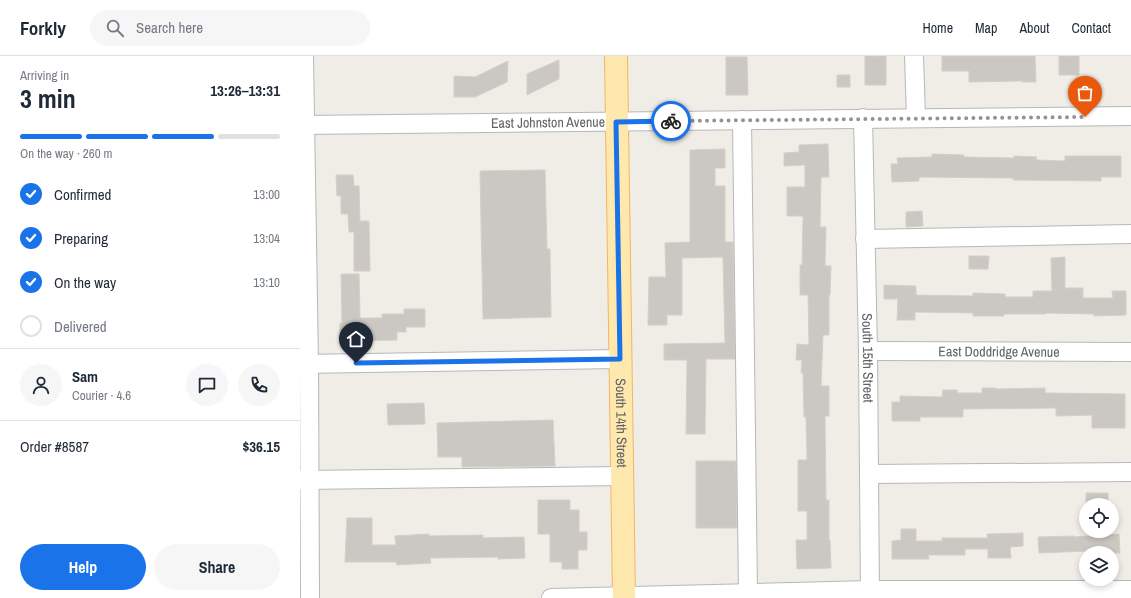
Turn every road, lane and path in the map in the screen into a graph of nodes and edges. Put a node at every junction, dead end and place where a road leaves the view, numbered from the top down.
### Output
1 (304, 56) edge
2 (616, 56) edge
3 (914, 56) edge
4 (1131, 116) edge
5 (863, 118) junction
6 (916, 118) junction
7 (742, 120) junction
8 (616, 122) junction
9 (302, 125) edge
10 (1131, 234) edge
11 (865, 239) junction
12 (868, 351) junction
13 (1131, 352) edge
14 (620, 359) junction
15 (304, 364) edge
16 (1131, 472) edge
17 (869, 474) junction
18 (622, 476) junction
19 (305, 480) edge
20 (1131, 590) edge
21 (748, 593) junction
22 (870, 594) edge
23 (624, 597) edge
24 (310, 598) edge
25 (551, 598) edge

1 - 9 street
2 - 8 main road, South 14th Street
3 - 6 street
4 - 6 street, East Johnston Avenue
5 - 6 street, East Johnston Avenue
5 - 7 street, East Johnston Avenue
5 - 11 street, South 15th Street
7 - 8 street, East Johnston Avenue
7 - 21 street
8 - 9 street, East Johnston Avenue
8 - 14 main road, South 14th Street
9 - 15 street
10 - 11 street
11 - 12 street, South 15th Street
12 - 13 street, East Doddridge Avenue
12 - 17 street, South 15th Street
14 - 15 street
14 - 18 main road, South 14th Street
15 - 19 street
16 - 17 street
17 - 22 street, South 15th Street
18 - 19 street
18 - 23 main road, South 14th Street
19 - 24 street
20 - 22 street
21 - 22 street
21 - 23 street
23 - 25 street

